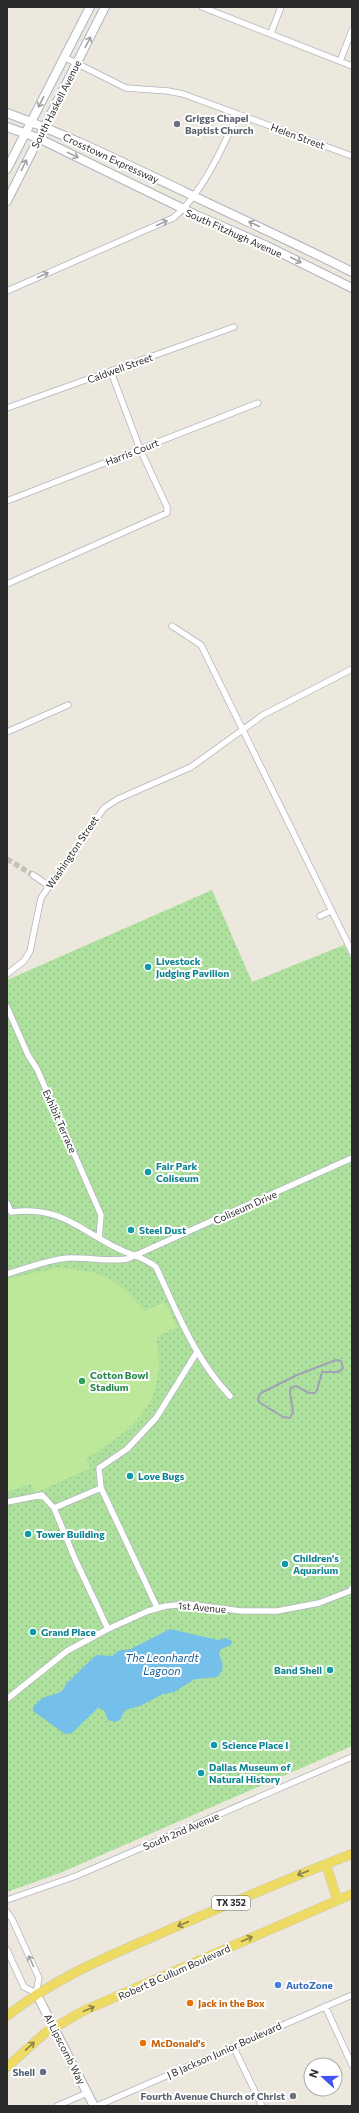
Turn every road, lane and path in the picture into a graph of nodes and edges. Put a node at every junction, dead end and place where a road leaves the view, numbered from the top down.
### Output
1 (90, 7) edge
2 (106, 7) edge
3 (202, 7) edge
4 (281, 7) edge
5 (352, 30) edge
6 (270, 33) junction
7 (64, 57) junction
8 (340, 61) junction
9 (77, 63) junction
10 (352, 66) edge
11 (7, 113) edge
12 (238, 114) junction
13 (31, 122) junction
14 (7, 127) edge
15 (44, 127) junction
16 (25, 133) junction
17 (38, 138) junction
18 (352, 156) edge
19 (7, 169) edge
20 (192, 196) junction
21 (7, 201) edge
22 (184, 209) junction
23 (352, 272) edge
24 (351, 288) edge
25 (7, 290) edge
26 (234, 327) dead end
27 (111, 372) junction
28 (258, 403) dead end
29 (7, 408) edge
30 (140, 449) junction
31 (7, 502) edge
32 (7, 584) edge
33 (172, 626) dead end
34 (352, 669) edge
35 (68, 705) dead end
36 (243, 730) junction
37 (7, 732) edge
38 (33, 875) tunnel mouth
39 (49, 886) junction
40 (331, 911) junction
41 (320, 916) dead end
42 (352, 952) edge
43 (7, 974) edge
44 (7, 1007) edge
45 (352, 1158) edge
46 (7, 1203) edge
47 (9, 1213) edge
48 (99, 1238) junction
49 (137, 1256) junction
50 (7, 1274) edge
51 (197, 1352) junction
52 (230, 1396) dead end
53 (101, 1488) junction
54 (7, 1502) edge
55 (54, 1508) junction
56 (351, 1590) edge
57 (156, 1605) dead end
58 (108, 1629) junction
59 (7, 1699) edge
60 (352, 1757) edge
61 (352, 1854) edge
62 (326, 1864) junction
63 (352, 1894) edge
64 (337, 1899) junction
65 (7, 1900) edge
66 (7, 1912) edge
67 (7, 1950) edge
68 (36, 1993) junction
69 (352, 1995) edge
70 (325, 2006) junction
71 (7, 2016) edge
72 (54, 2026) junction
73 (234, 2046) junction
74 (352, 2066) edge
75 (7, 2067) edge
76 (87, 2093) junction
77 (57, 2106) edge
78 (94, 2106) edge
79 (97, 2106) edge
80 (262, 2106) edge

1 - 7 main road, South Haskell Avenue
9 -> 2 main road, South Haskell Avenue
3 - 6 street
4 - 6 street
5 - 8 street
6 - 8 street
7 - 9 street, Helen Street
7 -> 13 main road, South Haskell Avenue
8 - 10 street
9 - 12 street, Helen Street
9 - 15 main road, South Haskell Avenue
11 - 13 main road, Crosstown Expressway
12 - 18 street, Helen Street
12 - 20 street
13 - 15 main road, Crosstown Expressway
13 - 16 main road, South Haskell Avenue
14 - 16 main road, Crosstown Expressway
15 - 17 main road, South Haskell Avenue
15 - 20 main road, Crosstown Expressway
16 - 17 main road, Crosstown Expressway
16 - 19 main road, South Haskell Avenue
21 -> 17 main road, South Haskell Avenue
17 -> 22 main road, Crosstown Expressway
20 - 22 street
23 -> 20 main road, South Fitzhugh Avenue
22 -> 24 main road, South Fitzhugh Avenue
25 -> 22 street, South Fitzhugh Avenue
26 - 27 street, Caldwell Street
27 - 29 street, Caldwell Street
27 - 30 street
28 - 30 street, Harris Court
30 - 31 street, Harris Court
30 - 32 street
33 - 36 street
34 - 36 street, Washington Street
35 - 37 street
36 - 39 street, Washington Street
36 - 40 street
38 - 39 street
39 - 43 street, Washington Street
40 - 41 street
40 - 42 street
44 - 48 street, Exhibit Terrace
45 - 49 street, Coliseum Drive
46 - 47 street
47 - 48 street
48 - 49 street
49 - 50 street, Coliseum Drive
49 - 51 street
51 - 52 street
51 - 53 street
53 - 55 street
53 - 57 street
54 - 55 street
55 - 58 street
56 - 58 street, 1st Avenue
58 - 59 street, 1st Avenue
60 - 65 street, South 2nd Avenue
61 - 62 main road, TX 352
62 - 64 main road
62 -> 68 main road, TX 352
63 - 64 main road, Robert B Cullum Boulevard
72 -> 64 main road, Robert B Cullum Boulevard
68 -> 66 street
67 - 68 street
68 - 71 main road, TX 352
68 - 72 main road, Al Lipscomb Way
69 - 70 street, J B Jackson Junior Boulevard
70 - 73 street, J B Jackson Junior Boulevard
70 - 74 street
75 -> 72 main road, Robert B Cullum Boulevard
72 - 76 main road, Al Lipscomb Way
73 - 79 street, J B Jackson Junior Boulevard
73 - 80 street
76 - 77 street
76 - 78 main road, Al Lipscomb Way

